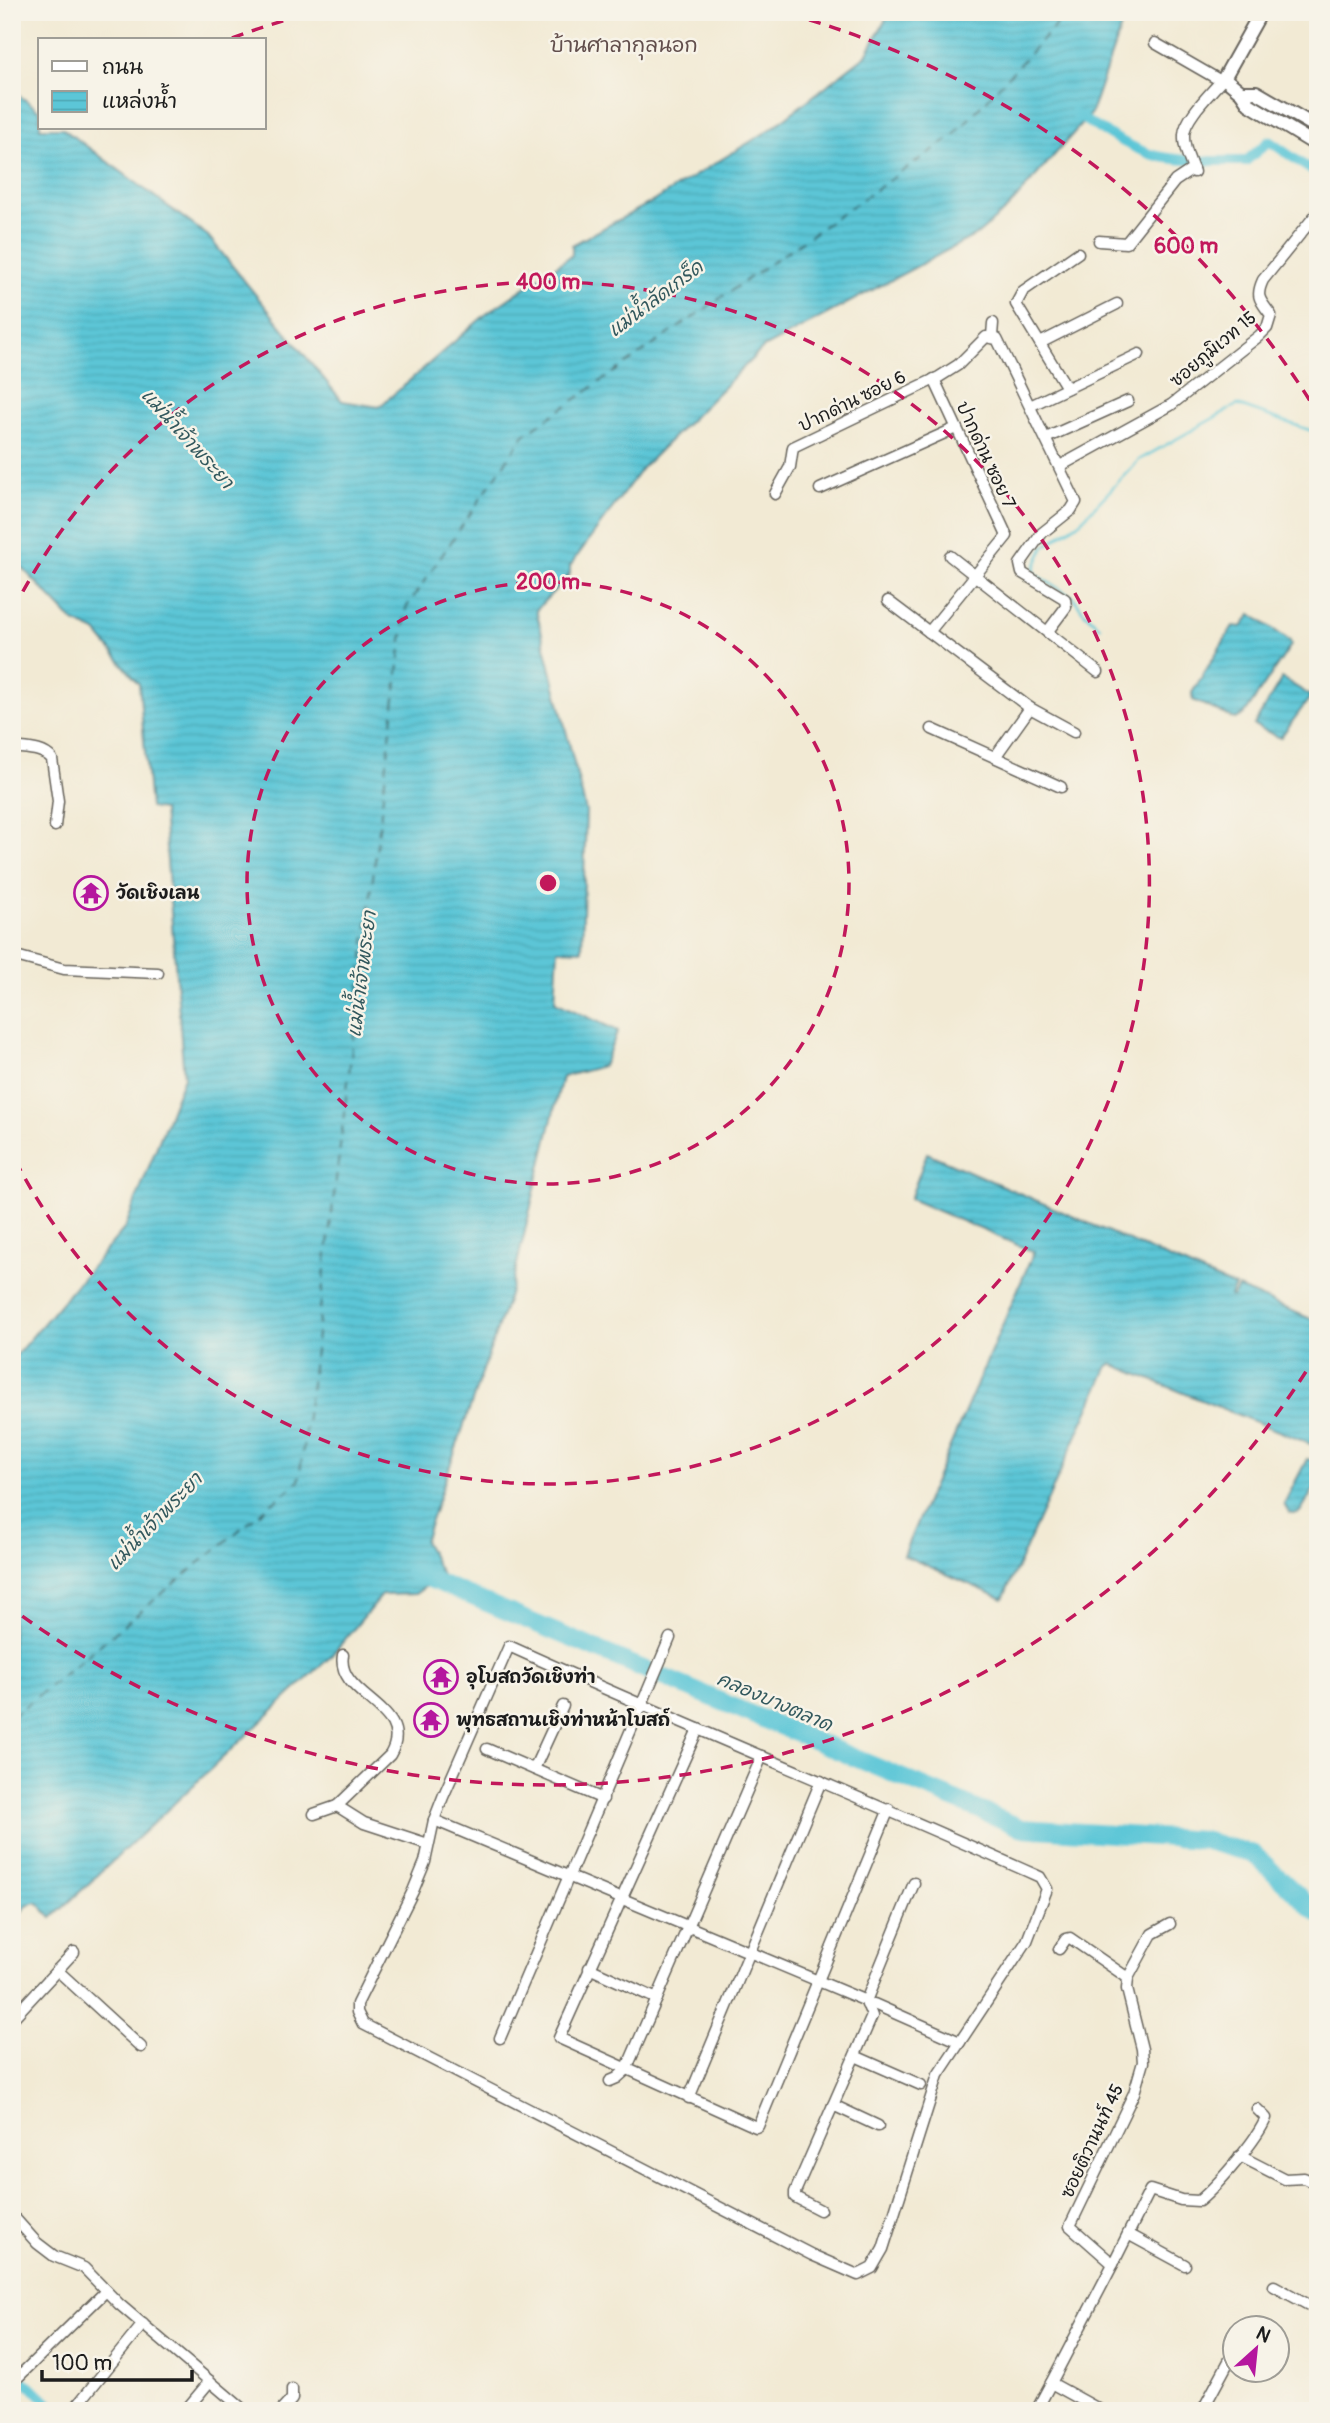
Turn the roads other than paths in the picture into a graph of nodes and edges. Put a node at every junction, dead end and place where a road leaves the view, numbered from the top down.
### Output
1 (1261, 12) edge
2 (1155, 43) dead end
3 (1222, 80) junction
4 (1241, 92) junction
5 (1318, 128) edge
6 (1318, 146) edge
7 (1318, 212) edge
8 (1100, 241) dead end
9 (1078, 253) dead end
10 (1117, 304) dead end
11 (993, 324) dead end
12 (992, 336) junction
13 (1040, 343) junction
14 (1139, 354) dead end
15 (934, 379) junction
16 (1067, 388) junction
17 (1128, 401) dead end
18 (1030, 406) junction
19 (956, 428) junction
20 (1046, 438) junction
21 (1059, 466) junction
22 (820, 489) dead end
23 (775, 494) dead end
24 (950, 556) dead end
25 (974, 575) junction
26 (888, 601) dead end
27 (1048, 631) junction
28 (929, 632) junction
29 (1098, 672) dead end
30 (1030, 708) junction
31 (932, 729) dead end
32 (1074, 733) dead end
33 (12, 747) edge
34 (995, 757) junction
35 (1062, 787) dead end
36 (55, 826) dead end
37 (12, 955) edge
38 (158, 973) dead end
39 (670, 1638) dead end
40 (343, 1655) dead end
41 (563, 1706) dead end
42 (641, 1706) junction
43 (698, 1729) junction
44 (487, 1749) dead end
45 (761, 1756) junction
46 (534, 1769) junction
47 (821, 1781) junction
48 (603, 1798) junction
49 (337, 1806) junction
50 (889, 1809) junction
51 (314, 1814) dead end
52 (434, 1820) junction
53 (428, 1844) junction
54 (569, 1876) junction
55 (914, 1883) dead end
56 (621, 1898) junction
57 (1170, 1924) dead end
58 (688, 1926) junction
59 (1059, 1949) dead end
60 (74, 1952) dead end
61 (751, 1953) junction
62 (589, 1968) junction
63 (57, 1970) junction
64 (1128, 1978) junction
65 (818, 1982) junction
66 (657, 1999) junction
67 (866, 2003) junction
68 (12, 2019) edge
69 (500, 2038) dead end
70 (960, 2042) junction
71 (141, 2047) dead end
72 (855, 2056) junction
73 (626, 2070) junction
74 (610, 2081) dead end
75 (922, 2085) dead end
76 (689, 2098) junction
77 (833, 2105) junction
78 (1257, 2109) dead end
79 (878, 2126) dead end
80 (1240, 2156) junction
81 (1318, 2185) edge
82 (820, 2210) dead end
83 (12, 2215) edge
84 (1128, 2234) junction
85 (1113, 2264) junction
86 (1185, 2265) dead end
87 (1274, 2286) dead end
88 (106, 2291) junction
89 (1318, 2310) edge
90 (143, 2324) junction
91 (1222, 2374) edge
92 (15, 2380) edge
93 (210, 2381) junction
94 (1051, 2383) junction
95 (292, 2389) dead end
96 (75, 2407) dead end
97 (185, 2411) edge
98 (245, 2411) edge
99 (281, 2411) edge
100 (1036, 2411) edge
101 (1102, 2411) edge
102 (1202, 2411) edge

1 - 3 street
2 - 3 street
3 - 4 street
3 - 8 street
4 - 5 street
4 - 6 street
7 - 21 street, ซอยภูมิเวท 15
9 - 13 street
10 - 13 street
11 - 12 street
12 - 15 street, ปากด่าน ซอย 6
12 - 18 street
13 - 16 street
14 - 16 street
15 - 19 street, ปากด่าน ซอย 7
15 - 23 street, ปากด่าน ซอย 6
16 - 18 street
17 - 20 street
18 - 20 street
19 - 22 street
19 - 25 street, ปากด่าน ซอย 7
20 - 21 street
21 - 27 street
24 - 25 street
25 - 27 street
25 - 28 street
26 - 28 street
27 - 29 street
28 - 30 street
30 - 32 street
30 - 34 street
31 - 34 street
33 - 36 street
34 - 35 street
37 - 38 street
39 - 42 street
40 - 49 street
41 - 46 street
42 - 43 street
42 - 48 street
42 - 52 street
43 - 45 street
43 - 56 street
44 - 46 street
45 - 47 street
45 - 58 street
46 - 48 street
47 - 50 street
47 - 61 street
48 - 54 street
49 - 51 street
49 - 53 street
50 - 65 street
50 - 70 street
52 - 53 street
52 - 54 street
53 - 70 street
54 - 56 street
54 - 69 street
55 - 67 street
56 - 58 street
56 - 62 street
57 - 64 street
58 - 61 street
58 - 66 street
59 - 64 street
60 - 63 street
61 - 65 street
61 - 76 street
62 - 66 street
62 - 73 street
63 - 68 street
63 - 71 street
64 - 85 street, ซอยติวานนท์ 45
65 - 67 street
65 - 76 street
66 - 73 street
67 - 70 street
67 - 72 street
72 - 75 street
72 - 77 street
73 - 74 street
73 - 76 street
77 - 79 street
77 - 82 street
78 - 80 street
80 - 81 street
80 - 84 street
83 - 88 street
84 - 85 street
84 - 86 street
85 - 94 street
87 - 89 street
88 - 90 street
88 - 92 street
90 - 93 street
90 - 96 street
91 - 102 street
93 - 97 street
93 - 98 street
94 - 100 street
94 - 101 street
95 - 99 street

